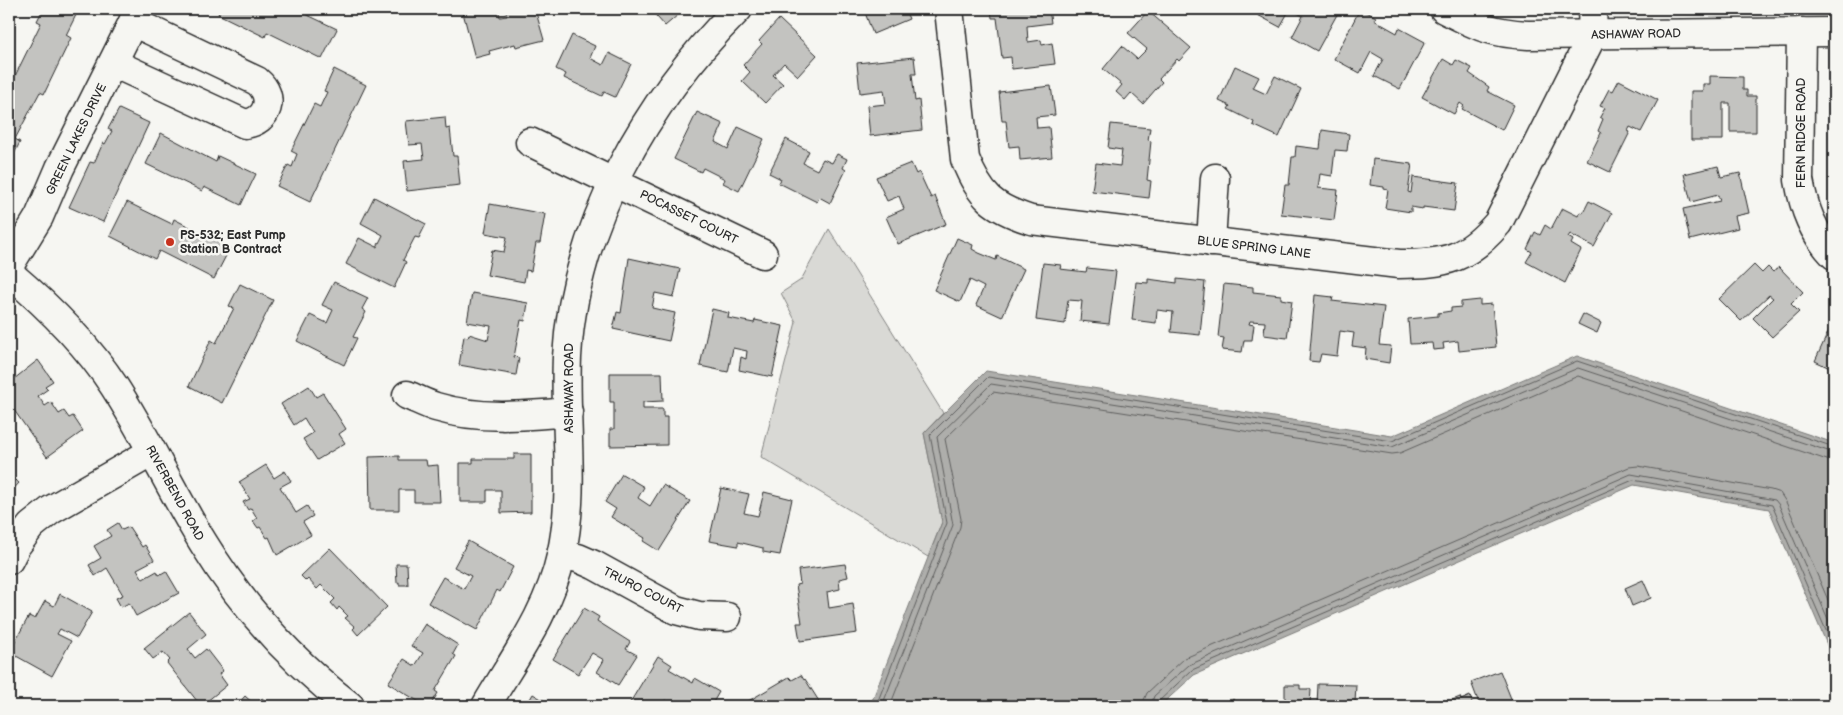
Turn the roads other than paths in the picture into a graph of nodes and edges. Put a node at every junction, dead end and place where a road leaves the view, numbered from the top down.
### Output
1 (738, 9) edge
2 (949, 9) edge
3 (1444, 9) edge
4 (135, 15) edge
5 (1592, 21) edge
6 (1801, 32) junction
7 (1834, 32) edge
8 (113, 62) junction
9 (530, 142) dead end
10 (1215, 178) dead end
11 (614, 181) junction
12 (1211, 242) junction
13 (763, 254) dead end
14 (1834, 255) edge
15 (9, 266) edge
16 (9, 273) edge
17 (407, 395) dead end
18 (568, 412) junction
19 (152, 452) junction
20 (561, 556) junction
21 (9, 560) edge
22 (727, 616) dead end
23 (350, 706) edge
24 (486, 706) edge

1 - 11 street, ASHAWAY ROAD
2 - 12 street, BLUE SPRING LANE
3 - 5 street, ASHAWAY ROAD
4 - 8 street, GREEN LAKES DRIVE
4 - 8 street
5 - 6 street, ASHAWAY ROAD
5 - 12 street, BLUE SPRING LANE
6 - 7 street, ASHAWAY ROAD
6 - 14 street, FERN RIDGE ROAD
8 - 15 street, GREEN LAKES DRIVE
9 - 11 street, POCASSET COURT
10 - 12 street
11 - 13 street, POCASSET COURT
11 - 18 street, ASHAWAY ROAD
16 - 19 street, RIVERBEND ROAD
17 - 18 street
18 - 20 street, ASHAWAY ROAD
19 - 21 street
19 - 23 street, RIVERBEND ROAD
20 - 22 street, TRURO COURT
20 - 24 street, ASHAWAY ROAD

